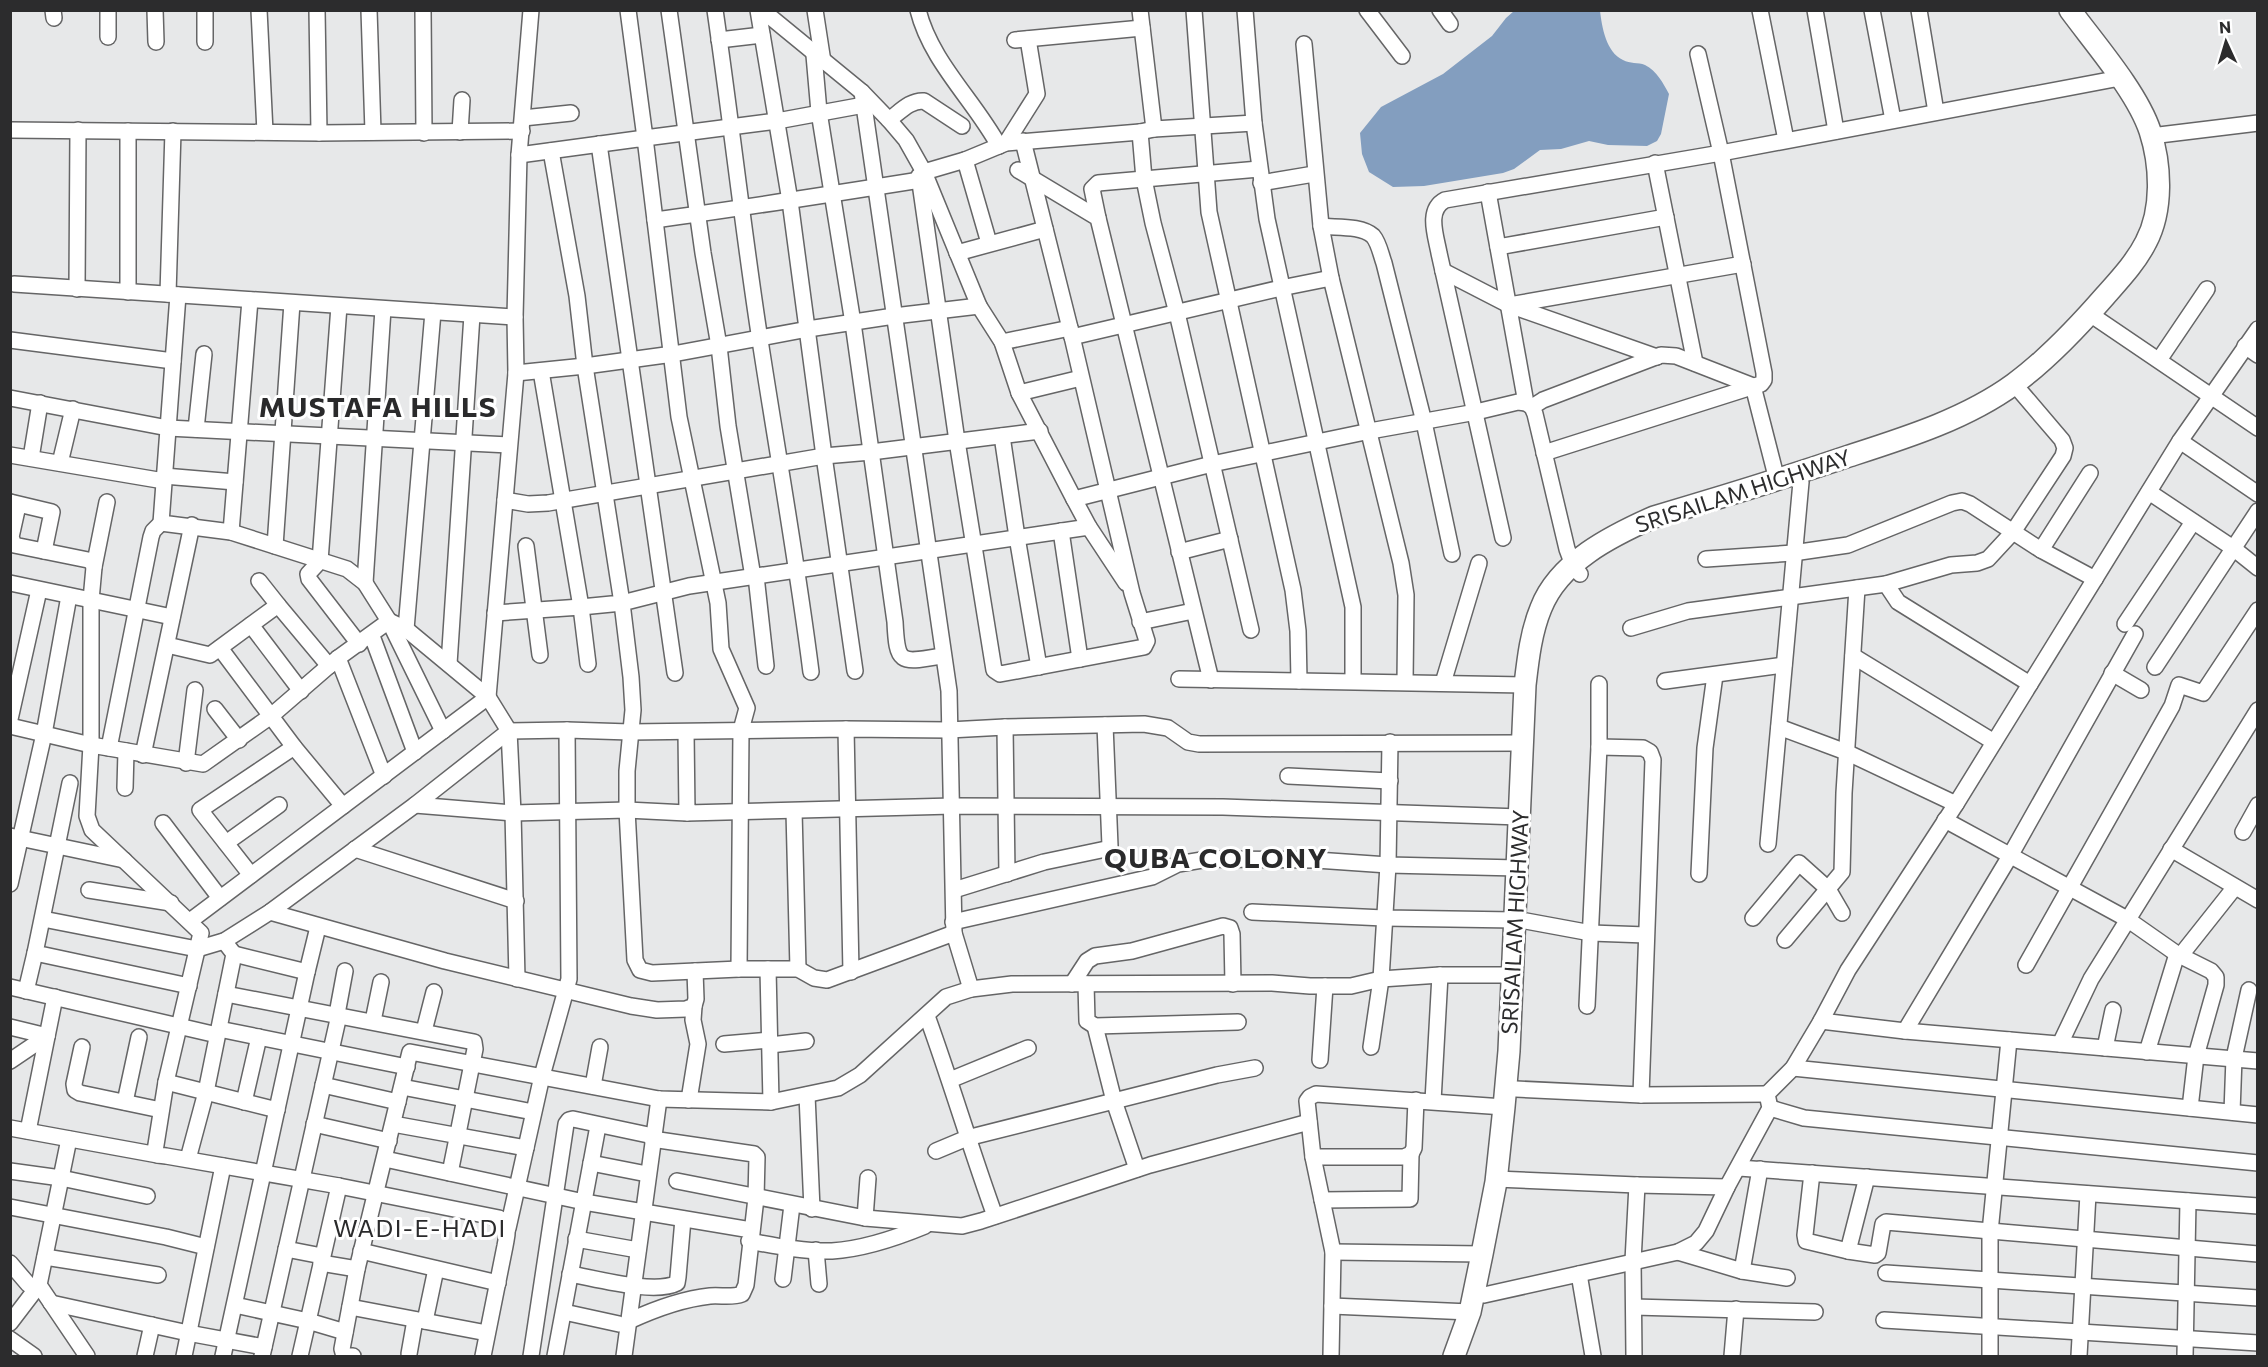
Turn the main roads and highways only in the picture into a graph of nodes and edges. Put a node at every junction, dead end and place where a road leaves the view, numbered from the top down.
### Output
1 (2080, 12) edge
2 (2156, 135) junction
3 (2095, 316) junction
4 (1577, 569) junction
5 (1521, 920) junction
6 (1502, 1179) junction
7 (1454, 1356) edge
8 (1467, 1356) edge

1 - 2 highway, SRISAILAM HIGHWAY
1 - 2 highway, SRISAILAM HIGHWAY
2 - 3 highway, SRISAILAM HIGHWAY
3 - 4 highway, SRISAILAM HIGHWAY
3 - 4 highway, SRISAILAM HIGHWAY
4 - 5 highway, SRISAILAM HIGHWAY
4 - 5 highway, SRISAILAM HIGHWAY
5 - 6 highway, SRISAILAM HIGHWAY
5 - 6 highway, SRISAILAM HIGHWAY
6 - 7 highway, SRISAILAM HIGHWAY
6 - 8 highway, SRISAILAM HIGHWAY

